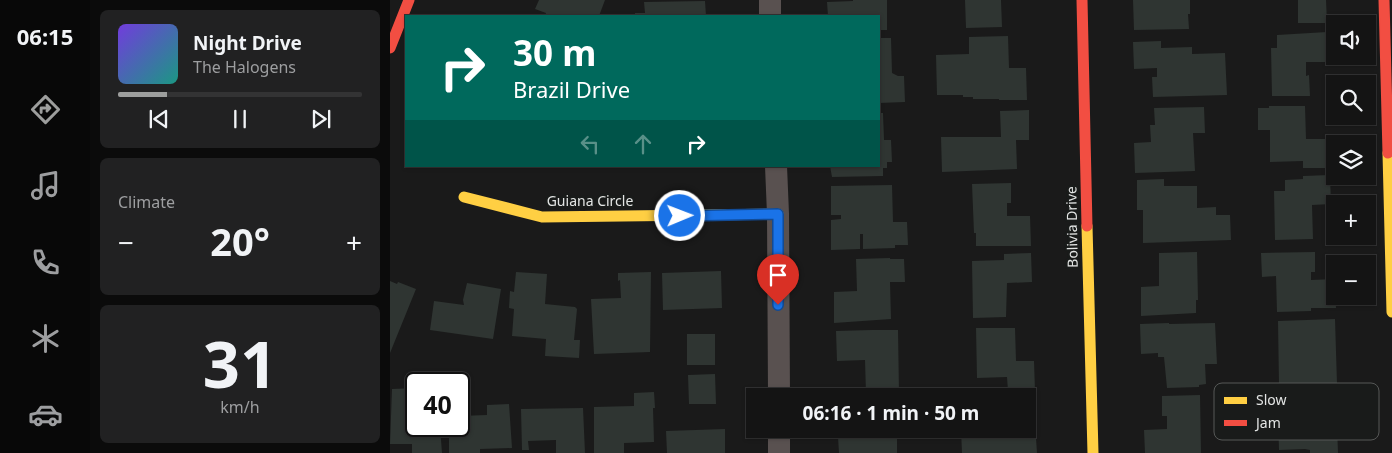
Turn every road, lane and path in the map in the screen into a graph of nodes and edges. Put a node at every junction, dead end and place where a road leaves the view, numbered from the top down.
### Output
1 (409, 0) edge
2 (770, 0) edge
3 (1082, 0) edge
4 (1384, 0) edge
5 (770, 15) edge
6 (390, 48) edge
7 (776, 167) edge
8 (464, 197) dead end
9 (778, 214) junction
10 (1392, 312) edge
11 (779, 388) edge
12 (779, 438) edge
13 (779, 453) edge
14 (1093, 453) edge

1 - 6 main road
2 - 5 street
3 - 14 main road, Bolivia Drive
4 - 10 main road
7 - 9 street
8 - 9 main road, Guiana Circle
9 - 11 street
12 - 13 street

